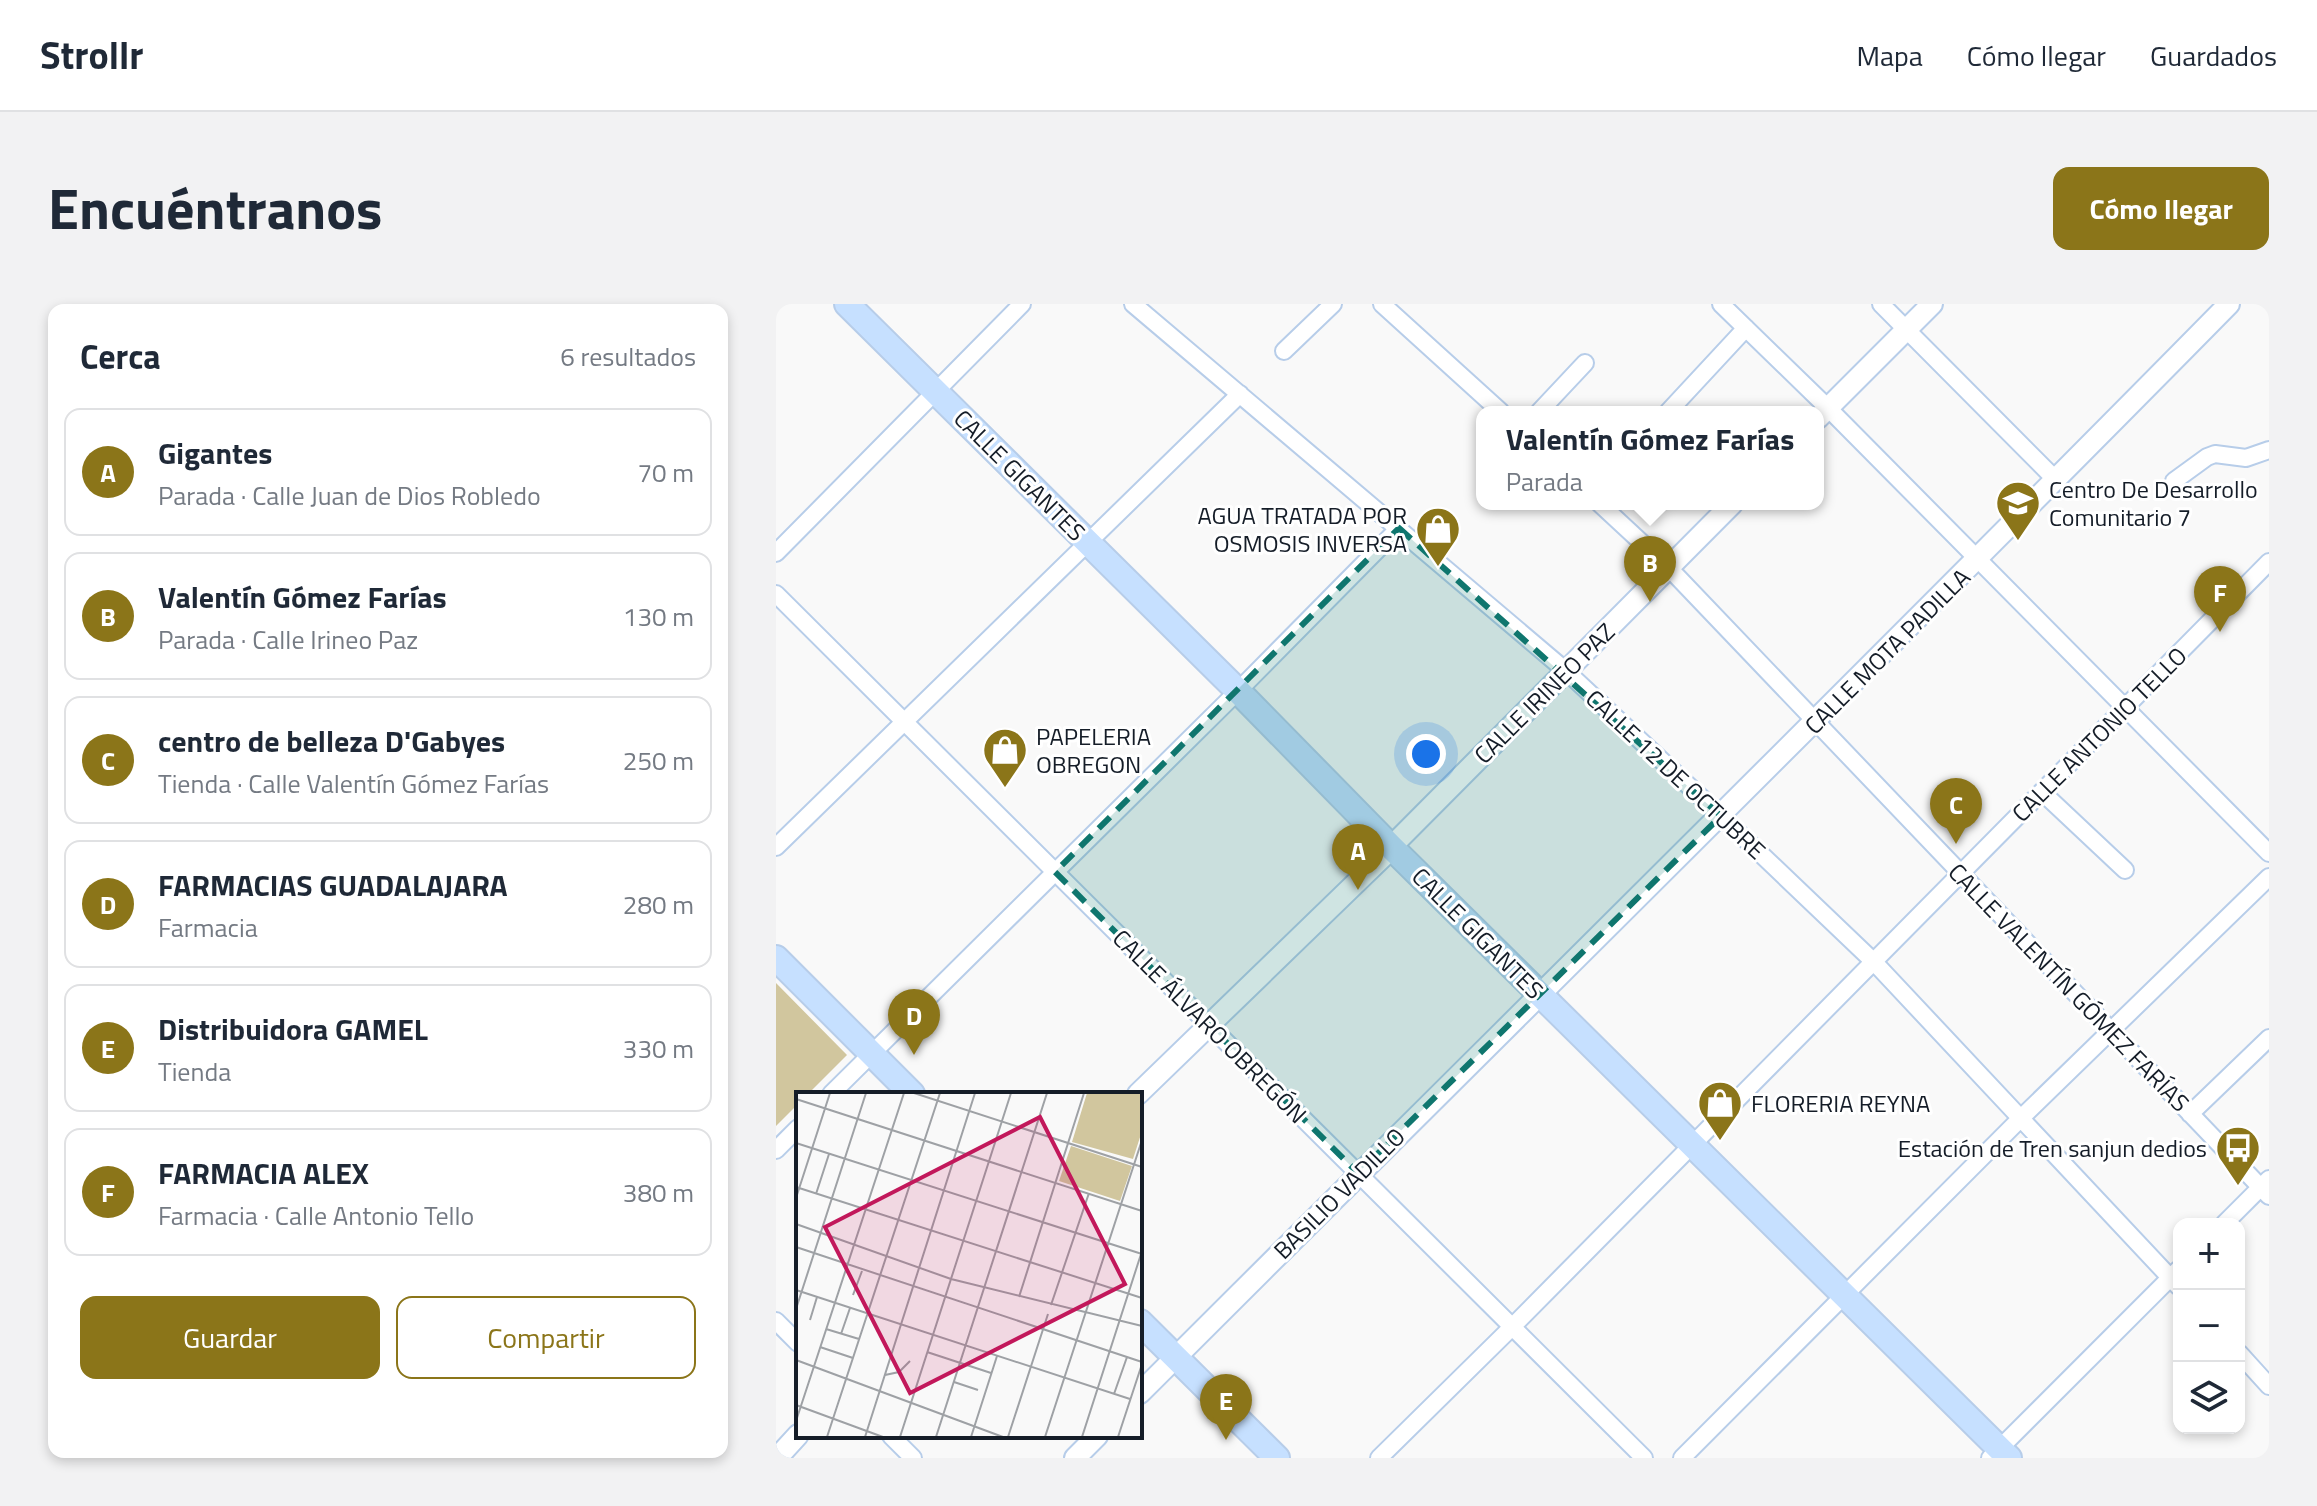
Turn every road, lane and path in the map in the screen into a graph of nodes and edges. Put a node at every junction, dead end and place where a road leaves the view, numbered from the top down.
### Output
1 (847, 304) edge
2 (1022, 304) edge
3 (1133, 304) edge
4 (1333, 304) edge
5 (1382, 304) edge
6 (1721, 304) edge
7 (1881, 304) edge
8 (1932, 304) edge
9 (2229, 304) edge
10 (1746, 328) junction
11 (1906, 330) junction
12 (1284, 351) dead end
13 (1585, 363) dead end
14 (935, 391) junction
15 (1240, 394) junction
16 (1494, 406) edge
17 (1545, 406) edge
18 (1674, 406) edge
19 (1817, 406) edge
20 (1824, 412) edge
21 (1824, 414) edge
22 (2269, 450) edge
23 (2056, 480) junction
24 (2174, 481) dead end
25 (1606, 510) edge
26 (1724, 510) edge
27 (1399, 528) junction
28 (1089, 543) junction
29 (776, 553) edge
30 (1977, 561) junction
31 (2269, 562) edge
32 (1669, 568) junction
33 (776, 594) edge
34 (1566, 671) junction
35 (1238, 691) junction
36 (2125, 708) junction
37 (904, 721) junction
38 (1815, 722) junction
39 (2042, 792) junction
40 (1721, 816) junction
41 (776, 847) edge
42 (1392, 848) junction
43 (2269, 853) edge
44 (2125, 870) dead end
45 (1055, 872) junction
46 (1960, 875) junction
47 (2269, 877) edge
48 (776, 958) edge
49 (1874, 962) junction
50 (1541, 995) junction
51 (1209, 1025) junction
52 (2110, 1030) junction
53 (2269, 1038) edge
54 (871, 1053) junction
55 (833, 1092) edge
56 (910, 1092) edge
57 (1140, 1092) edge
58 (2190, 1114) junction
59 (2021, 1118) junction
60 (796, 1130) edge
61 (1693, 1145) junction
62 (776, 1150) edge
63 (1358, 1173) junction
64 (2266, 1187) edge
65 (2231, 1218) edge
66 (2173, 1275) edge
67 (2173, 1281) edge
68 (1844, 1295) junction
69 (776, 1321) edge
70 (1142, 1324) edge
71 (1512, 1327) junction
72 (796, 1341) edge
73 (1175, 1357) junction
74 (2245, 1360) edge
75 (2269, 1386) edge
76 (1142, 1391) edge
77 (796, 1437) edge
78 (893, 1438) edge
79 (1095, 1438) edge
80 (2000, 1455) edge
81 (777, 1458) edge
82 (913, 1458) edge
83 (1075, 1458) edge
84 (1277, 1458) edge
85 (1379, 1458) edge
86 (1644, 1458) edge
87 (1682, 1458) edge

1 - 14 main road, CALLE GIGANTES
2 - 14 street
3 - 15 street, CALLE 12 DE OCTUBRE
4 - 12 street
5 - 16 street
6 - 10 street
7 - 11 street
8 - 11 street
9 - 23 street, CALLE MOTA PADILLA
10 - 18 street
10 - 19 street
11 - 20 street
11 - 23 street
13 - 17 street
14 - 28 main road, CALLE GIGANTES
14 - 29 street
15 - 27 street, CALLE 12 DE OCTUBRE
15 - 28 street
21 - 30 street
22 - 24 street
23 - 30 street, CALLE MOTA PADILLA
25 - 32 street, CALLE VALENTÍN GÓMEZ FARÍAS
26 - 32 street, CALLE IRINEO PAZ
27 - 34 street, CALLE 12 DE OCTUBRE
27 - 35 street
28 - 35 main road, CALLE GIGANTES
28 - 37 street
30 - 36 street
30 - 38 street, CALLE MOTA PADILLA
31 - 36 street, CALLE ANTONIO TELLO
32 - 34 street, CALLE IRINEO PAZ
32 - 38 street, CALLE VALENTÍN GÓMEZ FARÍAS
33 - 37 street, CALLE ÁLVARO OBREGÓN
34 - 40 street, CALLE 12 DE OCTUBRE
34 - 42 street, CALLE IRINEO PAZ
35 - 42 main road, CALLE GIGANTES
35 - 45 street
36 - 39 street, CALLE ANTONIO TELLO
36 - 43 street
37 - 41 street
37 - 45 street, CALLE ÁLVARO OBREGÓN
38 - 40 street, CALLE MOTA PADILLA
38 - 46 street, CALLE VALENTÍN GÓMEZ FARÍAS
39 - 44 street
39 - 46 street, CALLE ANTONIO TELLO
40 - 49 street, CALLE 12 DE OCTUBRE
40 - 50 street, CALLE MOTA PADILLA
42 - 50 main road, CALLE GIGANTES
42 - 51 street, CALLE IRINEO PAZ
45 - 51 street, CALLE ÁLVARO OBREGÓN
45 - 54 street
46 - 49 street, CALLE ANTONIO TELLO
46 - 52 street, CALLE VALENTÍN GÓMEZ FARÍAS
47 - 52 street
48 - 54 main road
49 - 59 street, CALLE 12 DE OCTUBRE
49 - 61 street, CALLE ANTONIO TELLO
50 - 61 main road, CALLE GIGANTES
50 - 63 street, BASILIO VADILLO
51 - 57 street, CALLE IRINEO PAZ
51 - 63 street, CALLE ÁLVARO OBREGÓN
52 - 58 street, CALLE VALENTÍN GÓMEZ FARÍAS
52 - 59 street
53 - 58 street
54 - 55 street
54 - 56 main road
58 - 64 street, CALLE VALENTÍN GÓMEZ FARÍAS
59 - 66 street, CALLE 12 DE OCTUBRE
59 - 68 street
60 - 62 street
61 - 68 main road, CALLE GIGANTES
61 - 71 street, CALLE ANTONIO TELLO
63 - 71 street, CALLE ÁLVARO OBREGÓN
63 - 73 street, BASILIO VADILLO
64 - 65 street
67 - 80 street
68 - 80 main road, CALLE GIGANTES
68 - 87 street
69 - 72 street
70 - 73 main road
71 - 85 street, CALLE ANTONIO TELLO
71 - 86 street, CALLE ÁLVARO OBREGÓN
73 - 76 street, BASILIO VADILLO
73 - 84 main road
74 - 75 street
77 - 81 street
78 - 82 street
79 - 83 street

